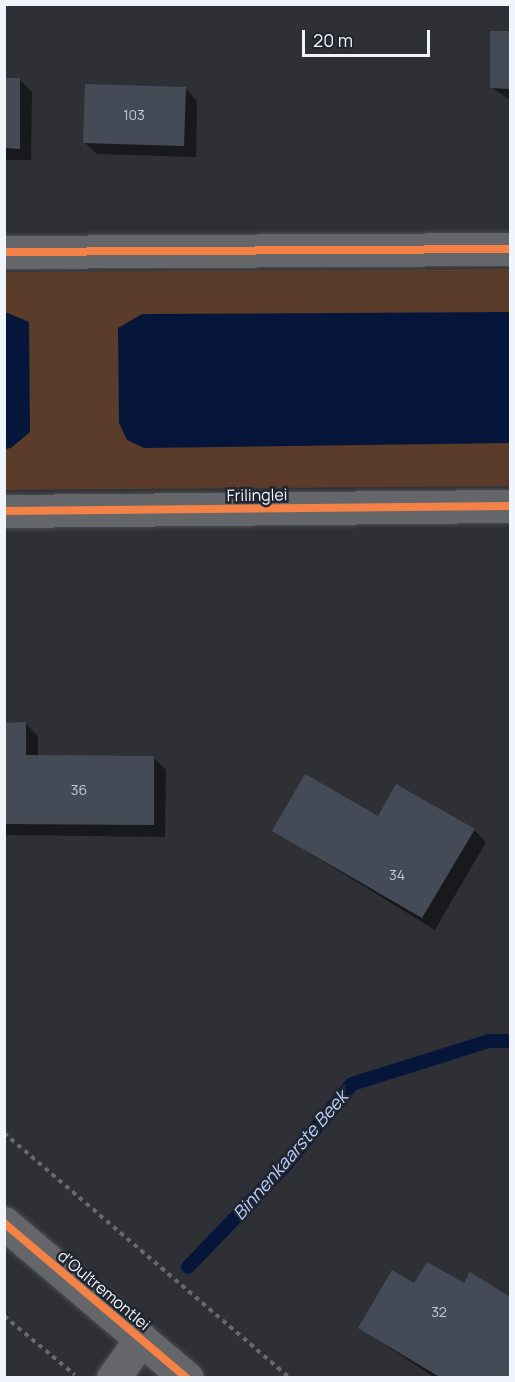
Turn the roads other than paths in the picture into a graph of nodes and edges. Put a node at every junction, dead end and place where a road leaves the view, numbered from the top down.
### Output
1 (510, 249) edge
2 (4, 252) edge
3 (510, 506) edge
4 (4, 511) edge
5 (4, 1223) edge
6 (141, 1339) junction
7 (113, 1377) edge
8 (188, 1377) edge

1 - 2 street
3 - 4 street, Frilinglei
5 - 6 street, d'Oultremontlei
6 - 7 street
6 - 8 street, d'Oultremontlei

